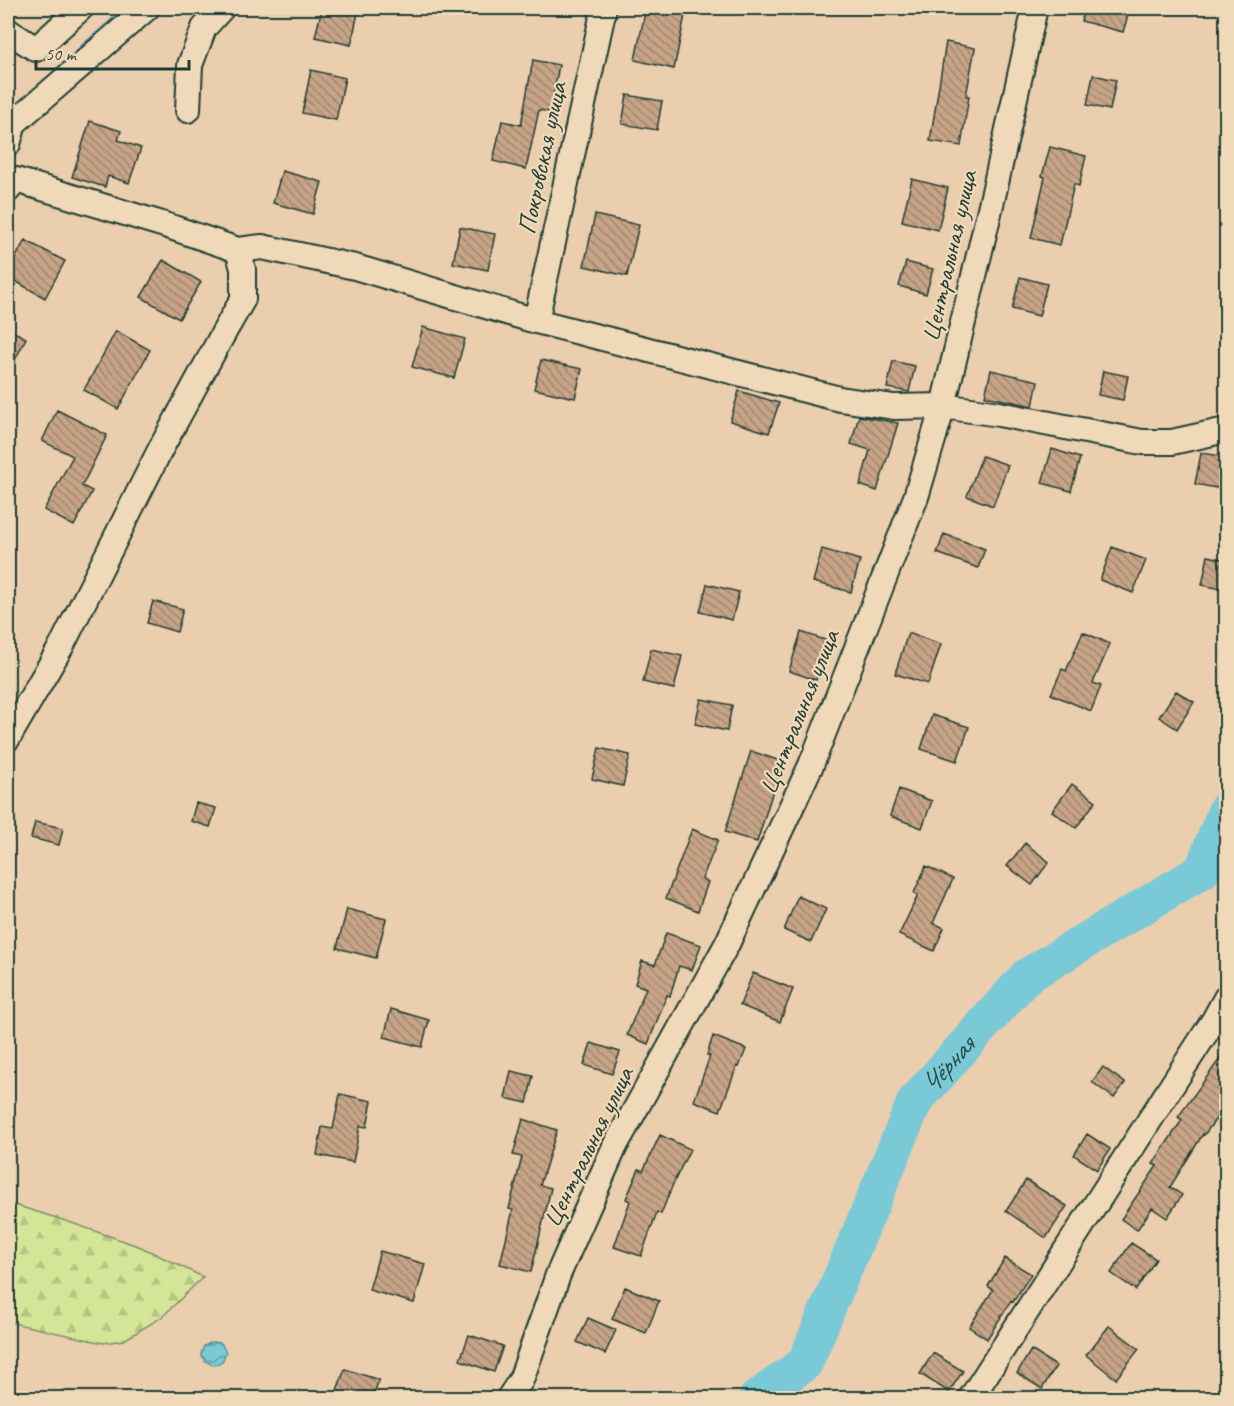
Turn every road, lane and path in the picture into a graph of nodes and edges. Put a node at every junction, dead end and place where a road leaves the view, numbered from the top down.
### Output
1 (81, 8) edge
2 (147, 8) edge
3 (222, 8) edge
4 (604, 8) edge
5 (1035, 8) edge
6 (8, 31) edge
7 (188, 110) dead end
8 (8, 144) edge
9 (8, 154) edge
10 (12, 185) edge
11 (238, 250) junction
12 (536, 321) junction
13 (943, 406) junction
14 (1227, 430) edge
15 (8, 738) edge
16 (1227, 998) edge
17 (509, 1398) edge
18 (970, 1398) edge

1 - 6 street
2 - 8 street
3 - 7 street
4 - 12 street, Покровская улица
5 - 13 street, Центральная улица
9 - 10 street
10 - 11 street
11 - 12 street
11 - 15 street
12 - 13 street
13 - 14 street
13 - 17 street, Центральная улица
16 - 18 street

